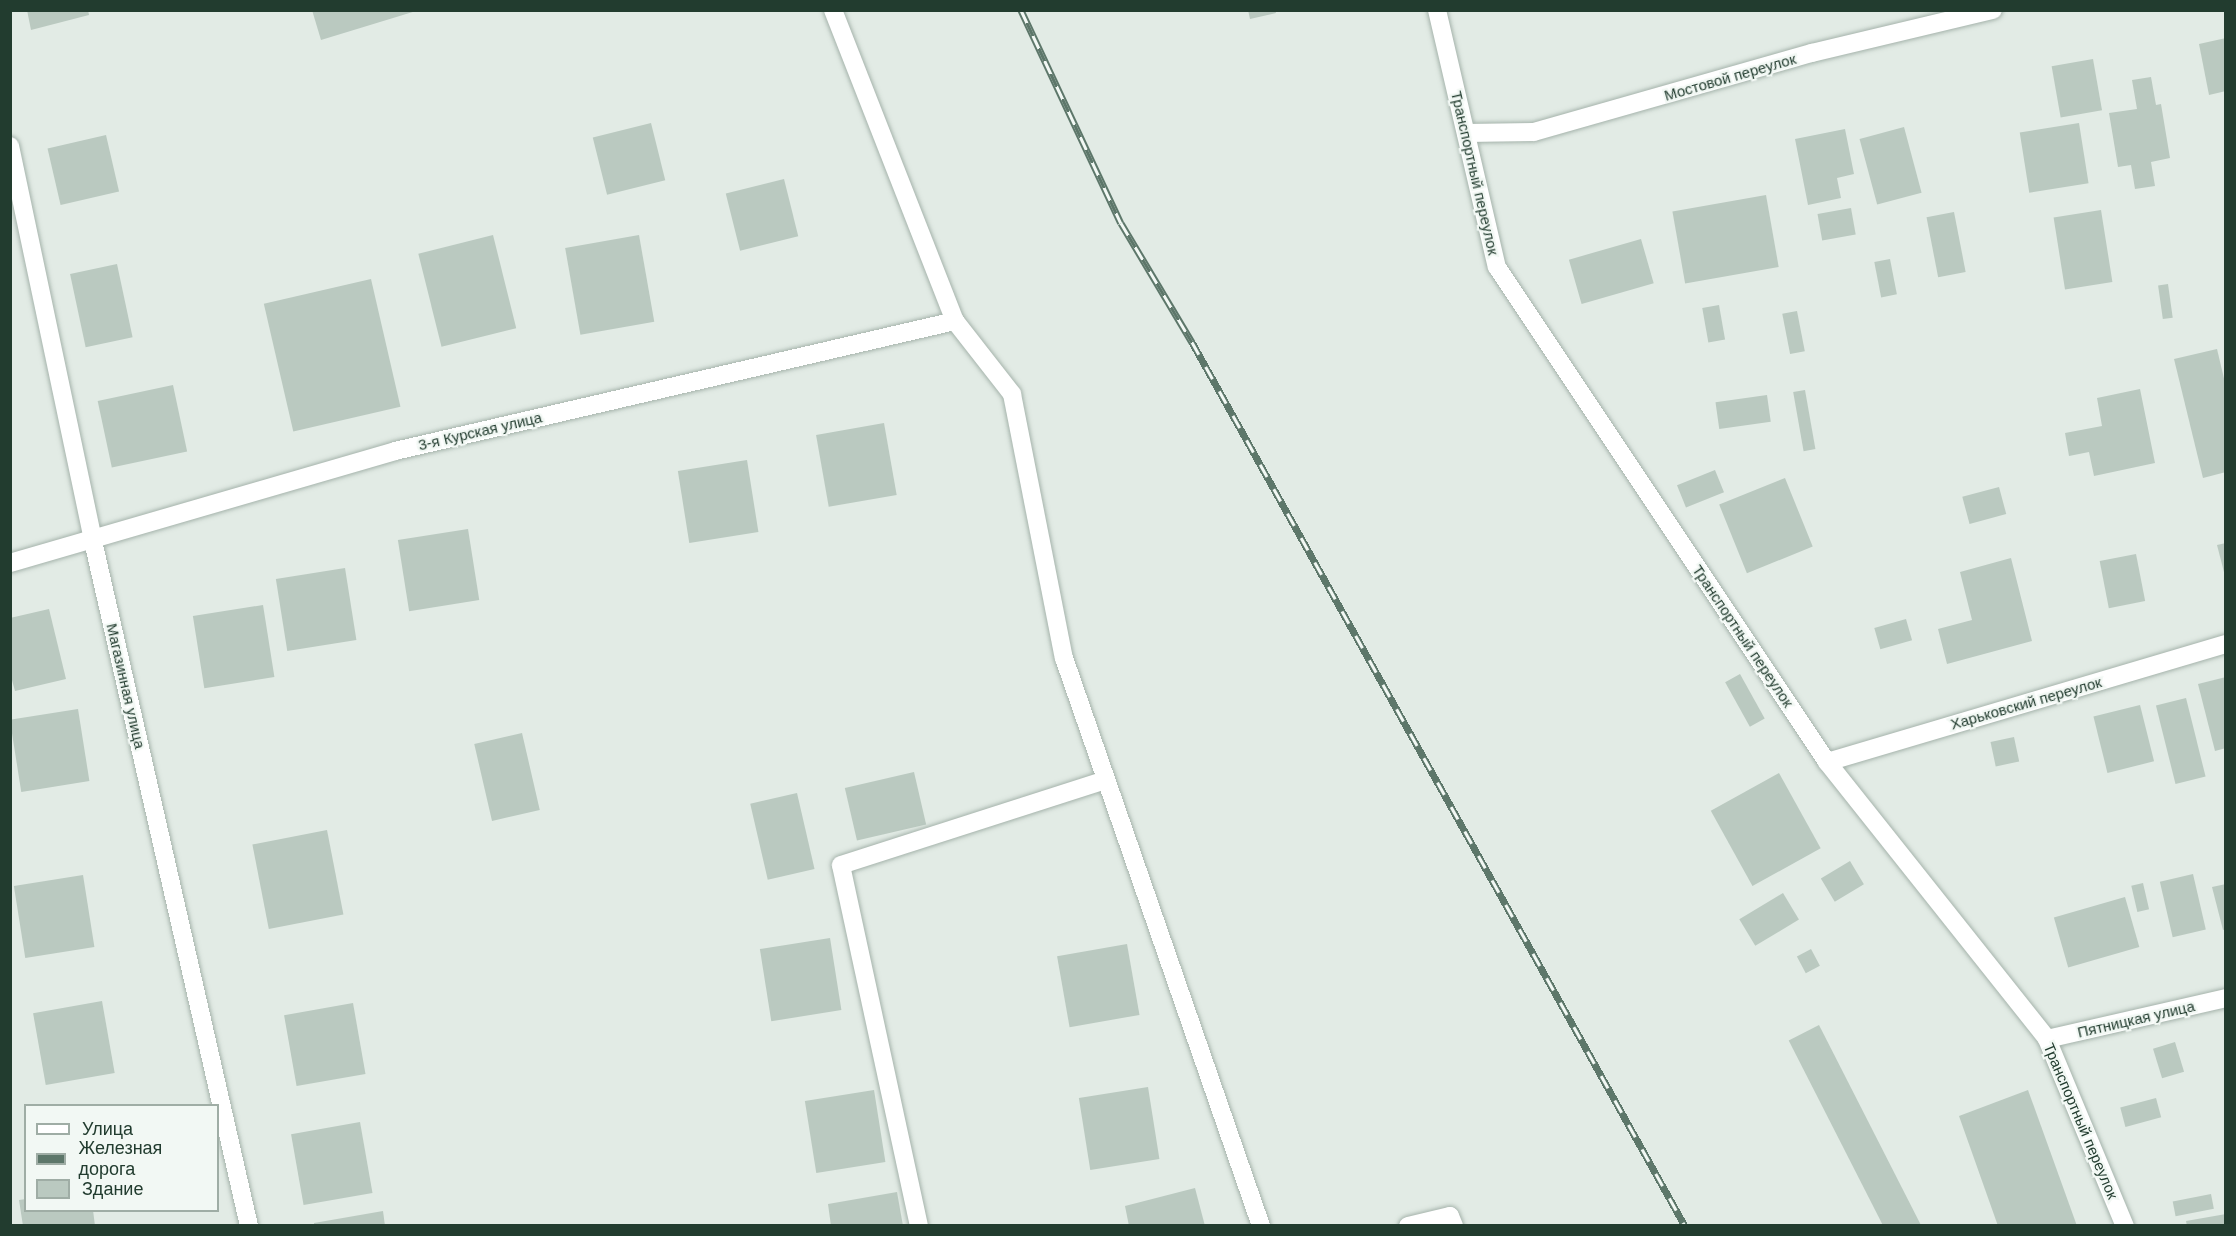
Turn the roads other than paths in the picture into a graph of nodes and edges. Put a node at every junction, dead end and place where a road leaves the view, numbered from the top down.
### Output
1 (833, 10) edge
2 (1437, 10) edge
3 (1993, 10) edge
4 (1466, 133) junction
5 (10, 146) edge
6 (955, 321) junction
7 (93, 541) junction
8 (10, 562) edge
9 (2226, 644) edge
10 (1827, 762) junction
11 (1106, 780) junction
12 (2226, 998) edge
13 (2047, 1039) junction
14 (1452, 1221) edge
15 (249, 1226) edge
16 (919, 1226) edge
17 (1261, 1226) edge
18 (1408, 1226) edge
19 (2125, 1226) edge

1 - 6 street
2 - 4 street, Транспортный переулок
3 - 4 street, Мостовой переулок
4 - 10 street, Транспортный переулок
5 - 7 street, Магазинная улица
6 - 7 street, 3-я Курская улица
6 - 11 street
7 - 8 street, 3-я Курская улица
7 - 15 street, Магазинная улица
9 - 10 street, Харьковский переулок
10 - 13 street, Транспортный переулок
11 - 16 street
11 - 17 street
12 - 13 street, Пятницкая улица
13 - 19 street, Транспортный переулок
14 - 18 street

